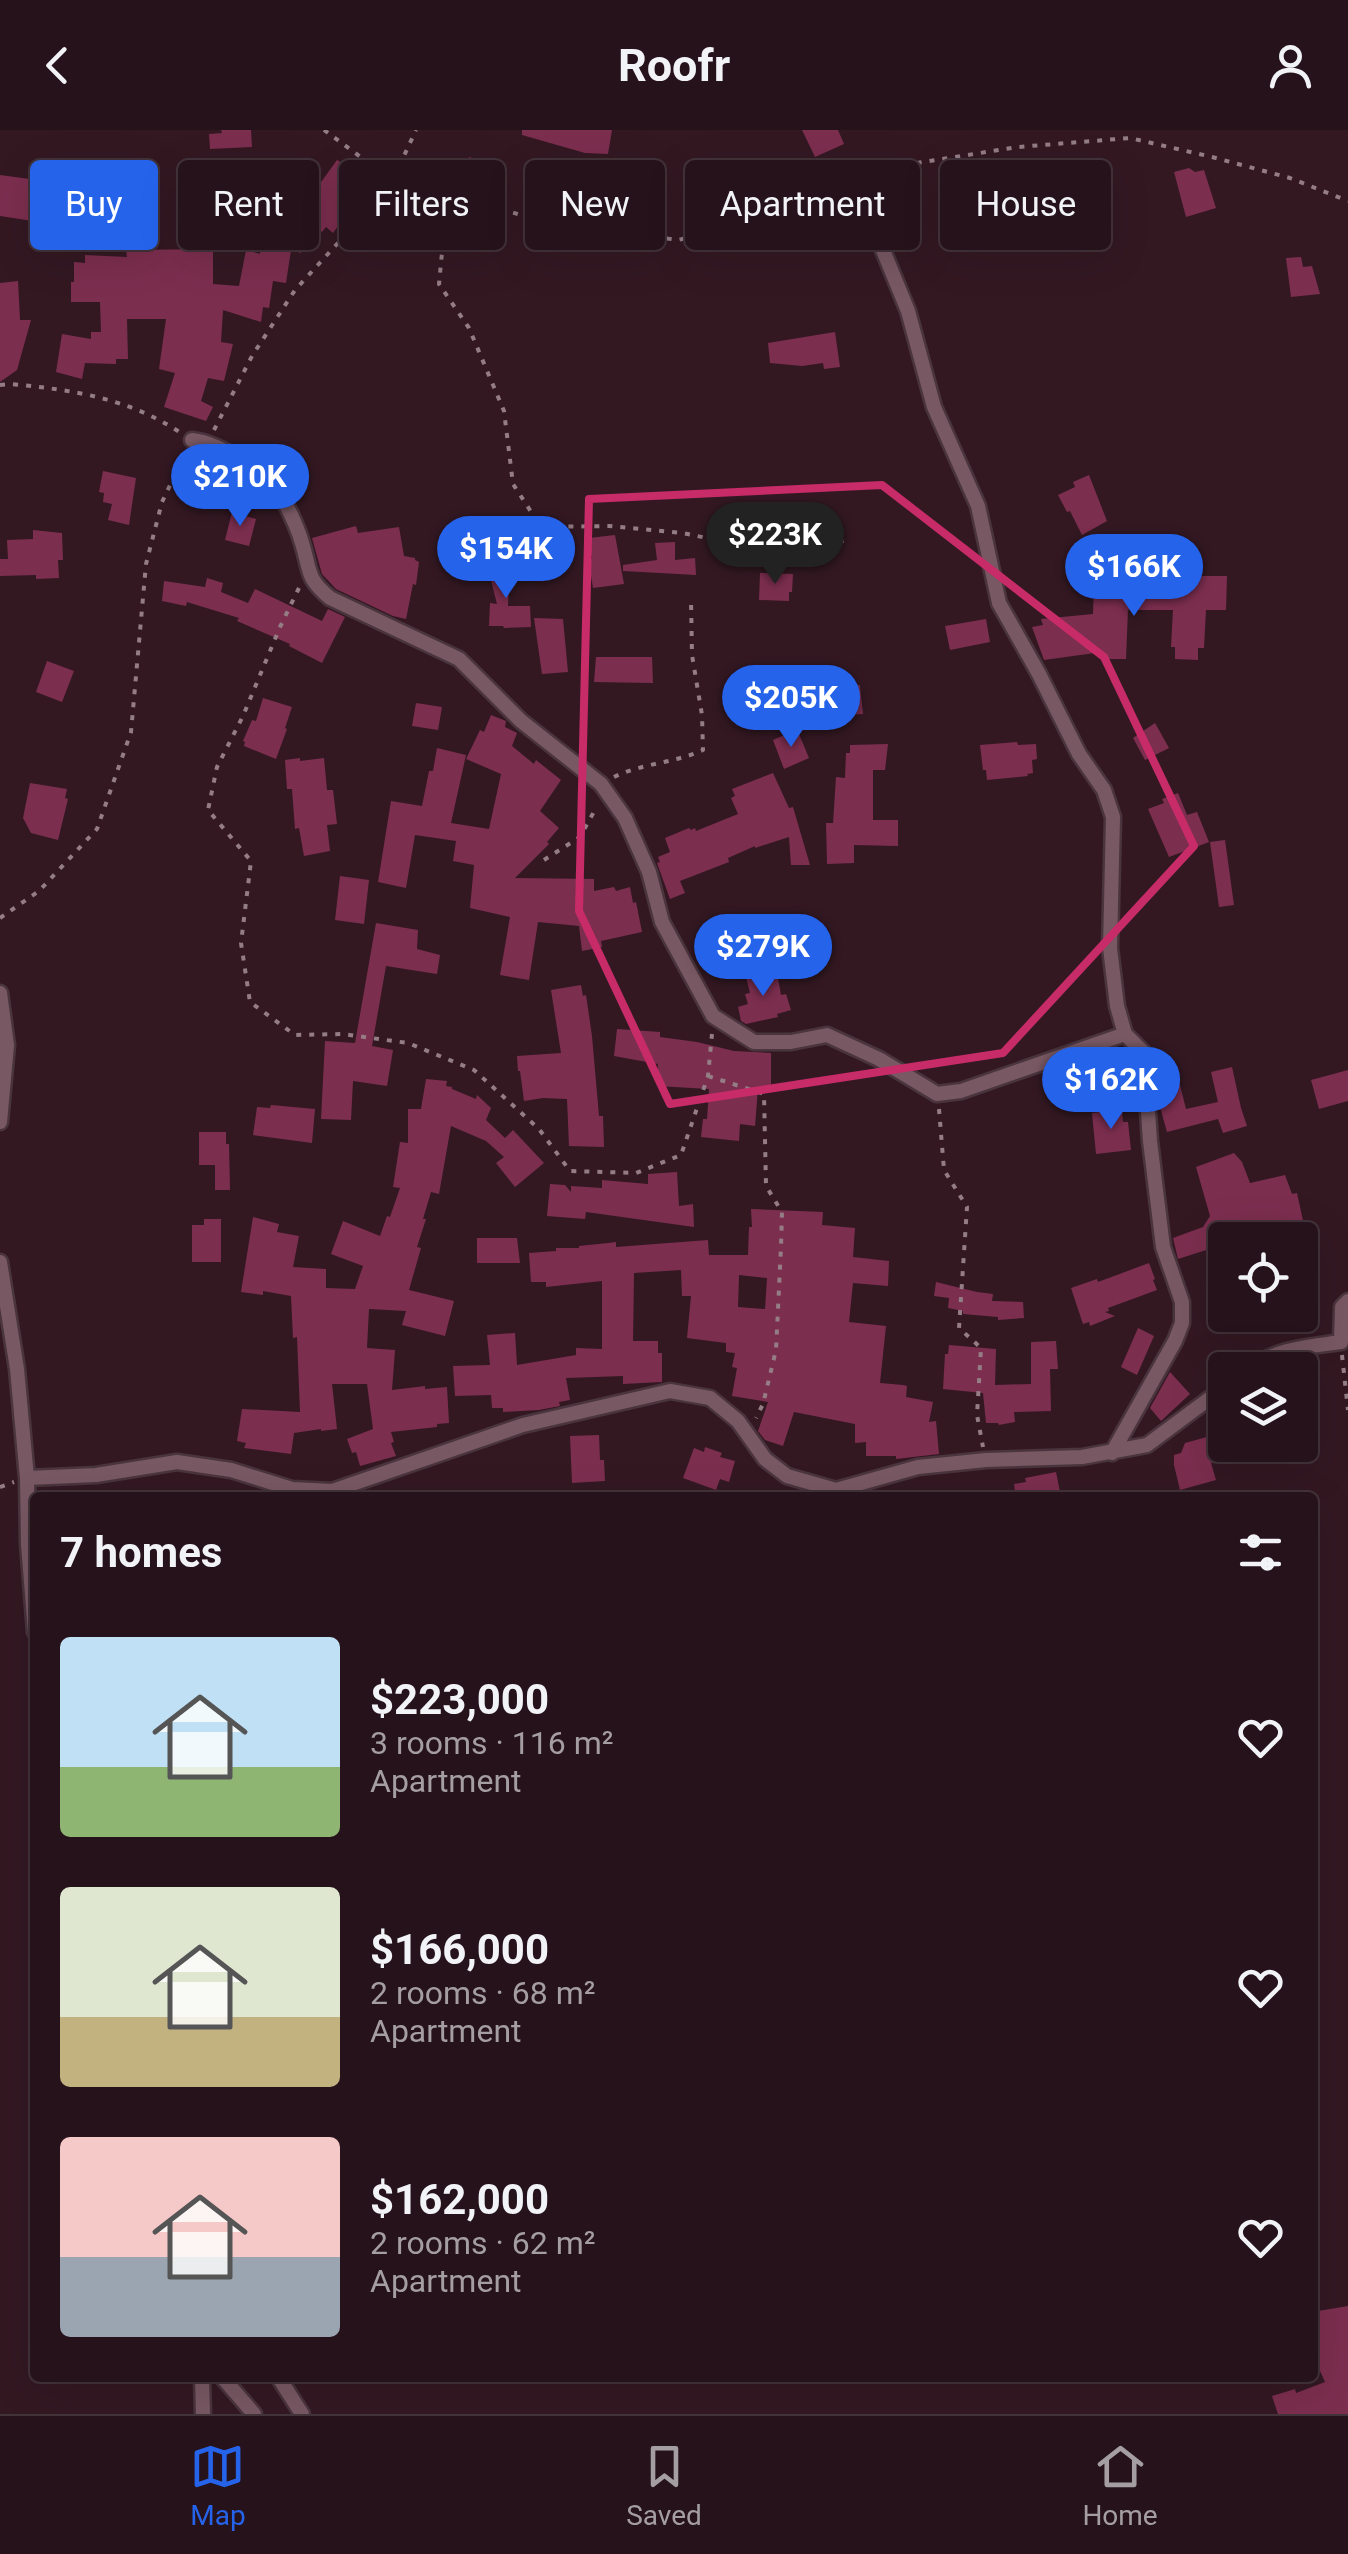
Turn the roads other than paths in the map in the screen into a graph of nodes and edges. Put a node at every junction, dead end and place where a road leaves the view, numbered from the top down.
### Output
1 (883, 250) edge
2 (200, 441) road end
3 (0, 993) edge
4 (1125, 1034) junction
5 (0, 1122) edge
6 (0, 1262) edge
7 (1348, 1301) edge
8 (1279, 1352) edge
9 (1208, 1400) edge
10 (1112, 1453) junction
11 (27, 1478) junction
12 (834, 1492) edge
13 (846, 1492) edge
14 (30, 1569) edge
15 (202, 2382) edge
16 (226, 2382) edge
17 (282, 2382) edge
18 (202, 2414) edge
19 (254, 2414) edge
20 (302, 2414) edge

1 - 4 street
2 - 4 street
3 - 5 street
4 - 10 street
6 - 11 street
7 - 8 street
9 - 10 street
10 - 13 street
11 - 12 street
11 - 14 street
15 - 18 street
16 - 19 street
17 - 20 street

